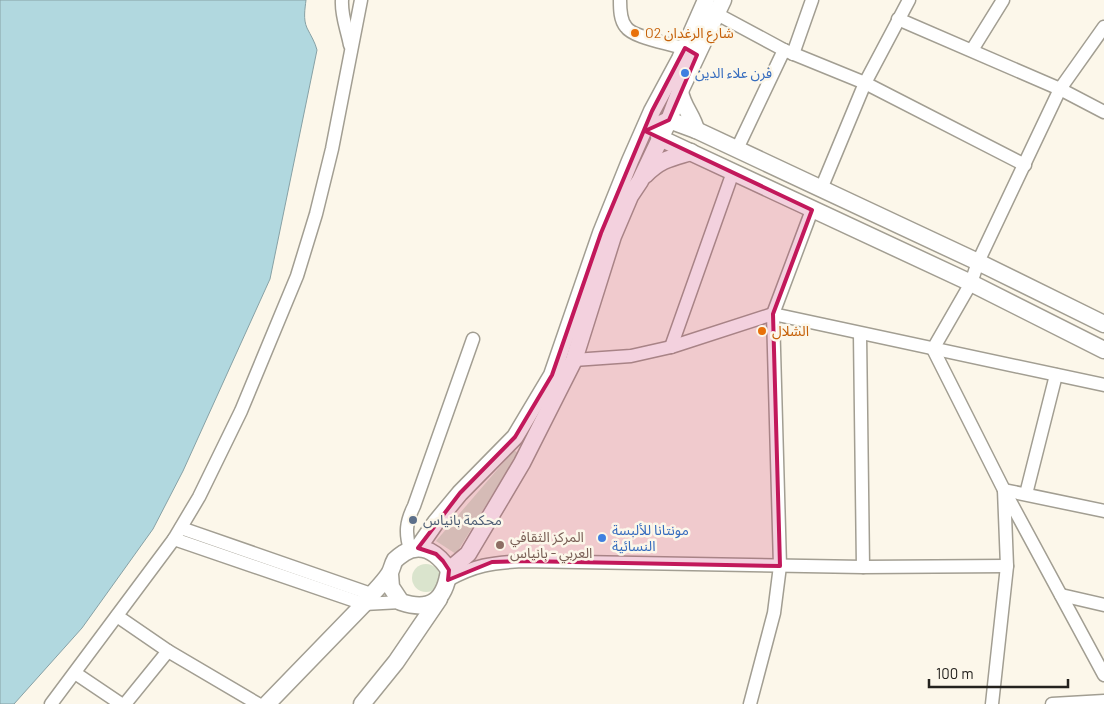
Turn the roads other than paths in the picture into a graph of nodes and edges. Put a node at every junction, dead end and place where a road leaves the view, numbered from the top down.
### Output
1 (342, 0) edge
2 (361, 0) edge
3 (620, 0) edge
4 (706, 0) edge
5 (812, 0) edge
6 (909, 0) edge
7 (1003, 0) edge
8 (720, 7) edge
9 (898, 20) junction
10 (1104, 27) edge
11 (351, 50) junction
12 (972, 50) junction
13 (789, 52) junction
14 (687, 54) junction
15 (865, 83) junction
16 (1060, 89) junction
17 (680, 91) junction
18 (1104, 112) edge
19 (662, 128) junction
20 (696, 130) junction
21 (737, 149) junction
22 (692, 152) junction
23 (630, 162) junction
24 (1025, 165) junction
25 (733, 172) junction
26 (640, 181) junction
27 (821, 189) junction
28 (812, 210) junction
29 (978, 262) junction
30 (970, 283) junction
31 (773, 314) junction
32 (1104, 324) edge
33 (860, 334) junction
34 (473, 339) dead end
35 (671, 347) junction
36 (933, 349) junction
37 (1104, 350) edge
38 (574, 360) junction
39 (1056, 375) junction
40 (1104, 385) edge
41 (515, 437) junction
42 (531, 444) junction
43 (1004, 490) junction
44 (1026, 494) junction
45 (1104, 510) edge
46 (181, 528) junction
47 (174, 539) junction
48 (414, 549) junction
49 (780, 566) junction
50 (1007, 566) junction
51 (863, 567) junction
52 (390, 574) junction
53 (449, 575) junction
54 (1061, 595) junction
55 (440, 598) junction
56 (367, 599) junction
57 (401, 602) junction
58 (1104, 605) edge
59 (117, 616) junction
60 (168, 651) junction
61 (75, 673) junction
62 (1104, 675) edge
63 (1104, 701) edge
64 (50, 704) edge
65 (121, 704) edge
66 (125, 704) edge
67 (258, 704) edge
68 (267, 704) edge
69 (362, 704) edge
70 (750, 704) edge
71 (992, 704) edge
72 (1052, 704) edge

1 - 11 street
2 - 11 street
3 - 14 street
4 - 14 main road
5 - 13 street
6 - 9 street
7 - 12 street
8 - 13 street
8 - 14 main road
9 - 12 street
9 - 15 street
10 - 16 street
11 - 46 street
12 - 16 street
13 - 15 street
13 - 21 street
14 - 17 main road
14 - 19 main road
14 - 23 main road
15 - 24 street
15 - 27 street
16 - 18 street
16 - 24 street
17 - 19 main road
17 - 20 main road
19 - 20 main road
19 - 22 main road
19 - 23 main road
19 - 26 main road
20 - 21 main road
21 - 27 main road
22 - 25 main road
22 - 26 main road
23 - 41 main road
24 - 29 street
25 - 28 main road
25 - 35 street
26 - 38 main road
27 - 29 main road
28 - 30 main road
28 - 31 street
29 - 30 street
29 - 32 main road
30 - 36 street
30 - 37 main road
31 - 33 street
31 - 35 street
31 - 49 street
33 - 36 street
33 - 51 street
34 - 48 street
35 - 38 street
36 - 39 street
36 - 43 street
38 - 42 main road
39 - 40 street
39 - 44 street
41 - 42 main road
41 - 48 main road
42 - 53 main road
43 - 44 street
43 - 50 street
43 - 54 street
44 - 45 street
46 - 47 street
46 - 56 street
47 - 56 street
47 - 59 street
48 - 52 main road
48 - 53 main road
49 - 51 street
49 - 53 street
49 - 70 street
50 - 51 street
50 - 71 street
52 - 56 main road
52 - 57 main road
53 - 55 main road
54 - 58 street
54 - 62 street
55 - 57 main road
55 - 69 main road
56 - 57 street
56 - 68 main road
59 - 60 street
59 - 61 street
60 - 66 street
60 - 67 street
61 - 64 street
61 - 65 street
63 - 72 street

